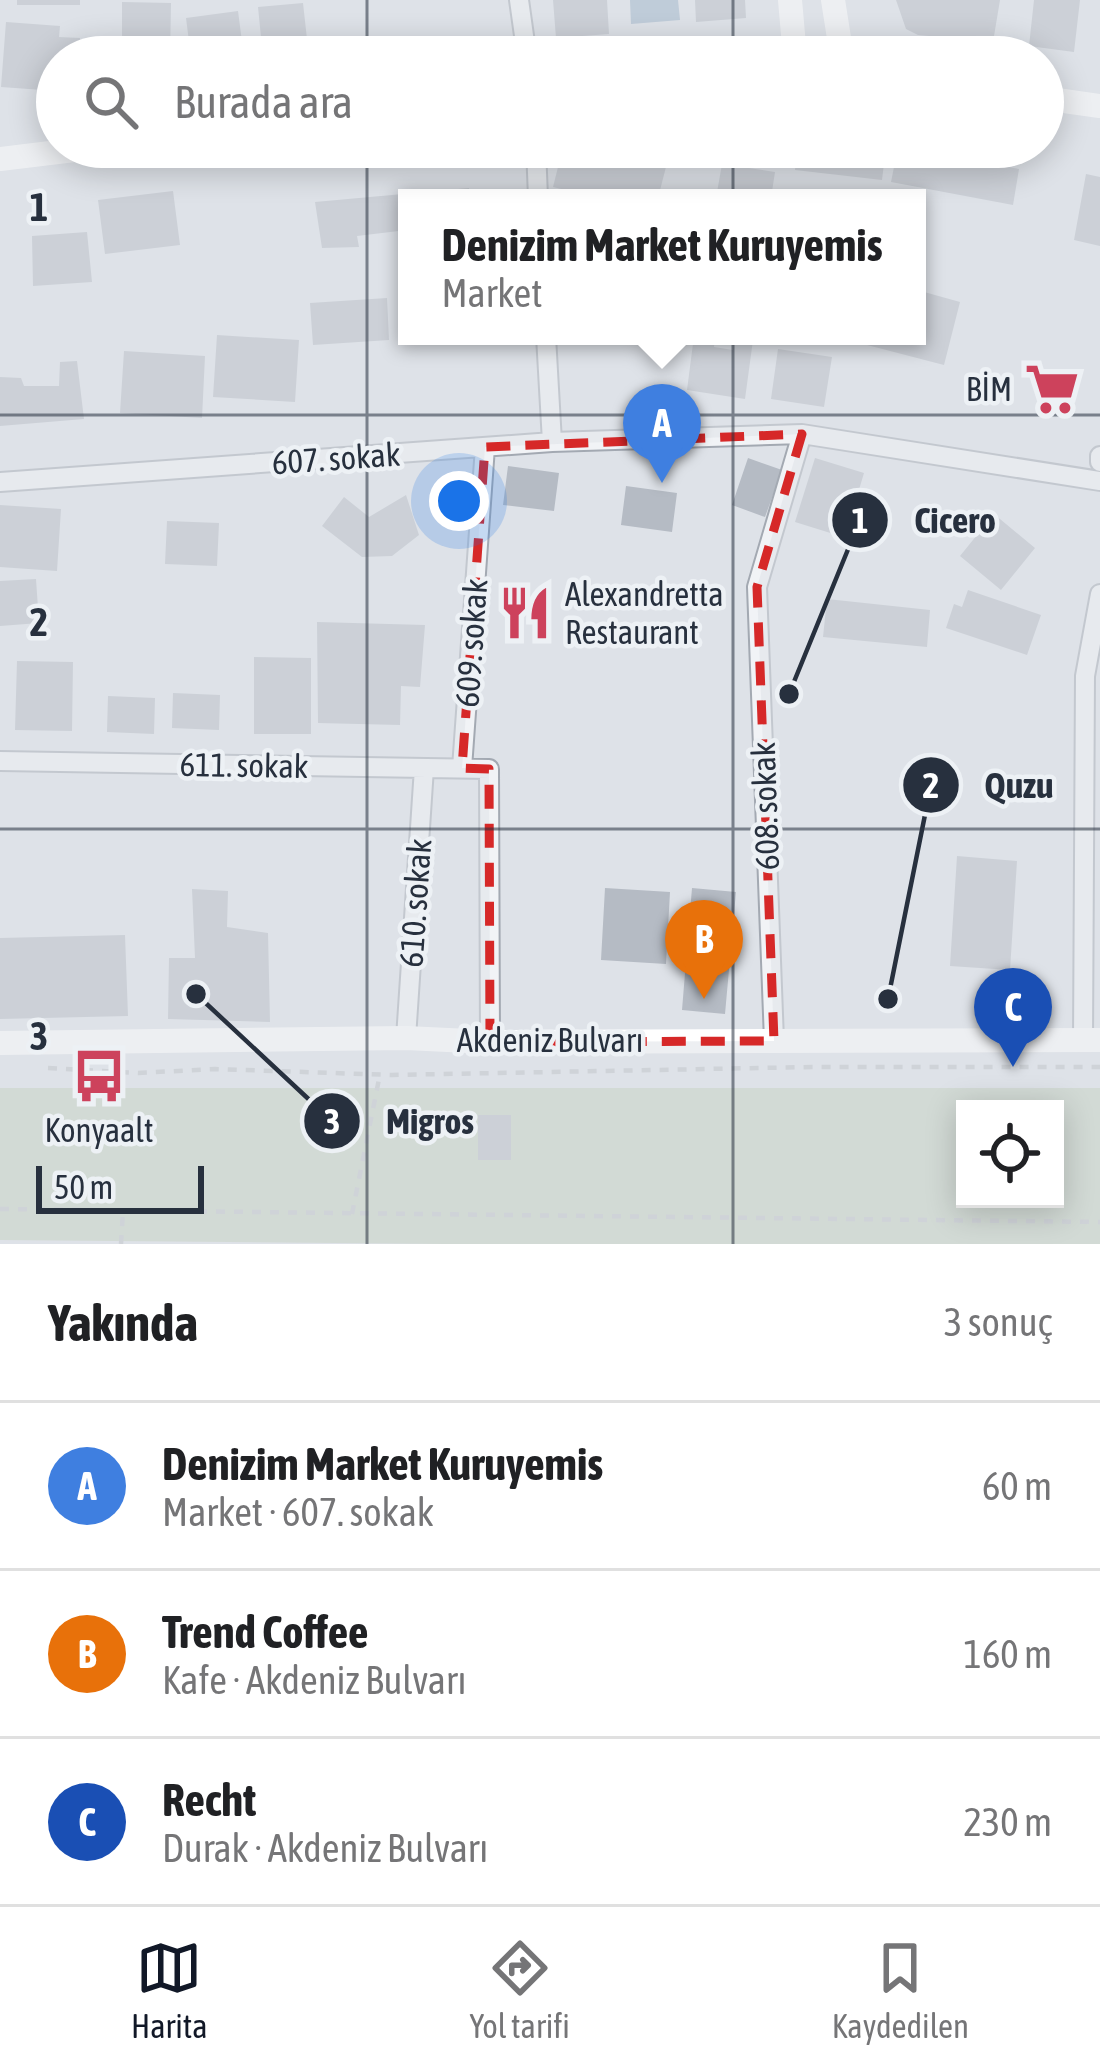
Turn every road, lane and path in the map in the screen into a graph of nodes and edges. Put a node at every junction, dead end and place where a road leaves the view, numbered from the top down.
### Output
1 (519, 0) edge
2 (790, 0) edge
3 (832, 0) edge
4 (524, 36) edge
5 (793, 36) edge
6 (838, 36) edge
7 (1064, 101) edge
8 (1100, 106) edge
9 (36, 155) edge
10 (0, 159) edge
11 (547, 345) edge
12 (802, 434) junction
13 (552, 442) junction
14 (485, 447) junction
15 (1100, 481) edge
16 (0, 482) edge
17 (1100, 594) edge
18 (0, 761) edge
19 (424, 768) junction
20 (463, 768) junction
21 (406, 1038) junction
22 (1092, 1040) edge
23 (774, 1041) junction
24 (490, 1042) junction
25 (0, 1043) edge
26 (1100, 1067) edge
27 (48, 1068) dead end
28 (380, 1074) junction
29 (0, 1209) edge
30 (124, 1211) junction
31 (352, 1214) junction
32 (1100, 1222) edge
33 (121, 1244) edge

1 - 4 street
2 - 5 main road
3 - 6 main road
7 - 8 main road
9 - 10 main road
11 - 13 street
12 - 13 street, 607. sokak
12 - 15 street, 607. sokak
12 - 23 street, 608. sokak
13 - 14 street, 607. sokak
14 - 16 street, 607. sokak
14 - 20 street, 609. sokak
17 - 22 street
18 - 19 street, 611. sokak
19 - 20 street, 611. sokak
19 - 21 street, 610. sokak
20 - 24 street, 611. sokak
21 - 24 main road, Akdeniz Bulvarı
21 - 25 main road, Akdeniz Bulvarı
22 - 23 main road, Akdeniz Bulvarı
23 - 24 main road, Akdeniz Bulvarı
26 - 28 path
27 - 28 path
28 - 31 path
29 - 30 path
30 - 31 path
30 - 33 path
31 - 32 path

